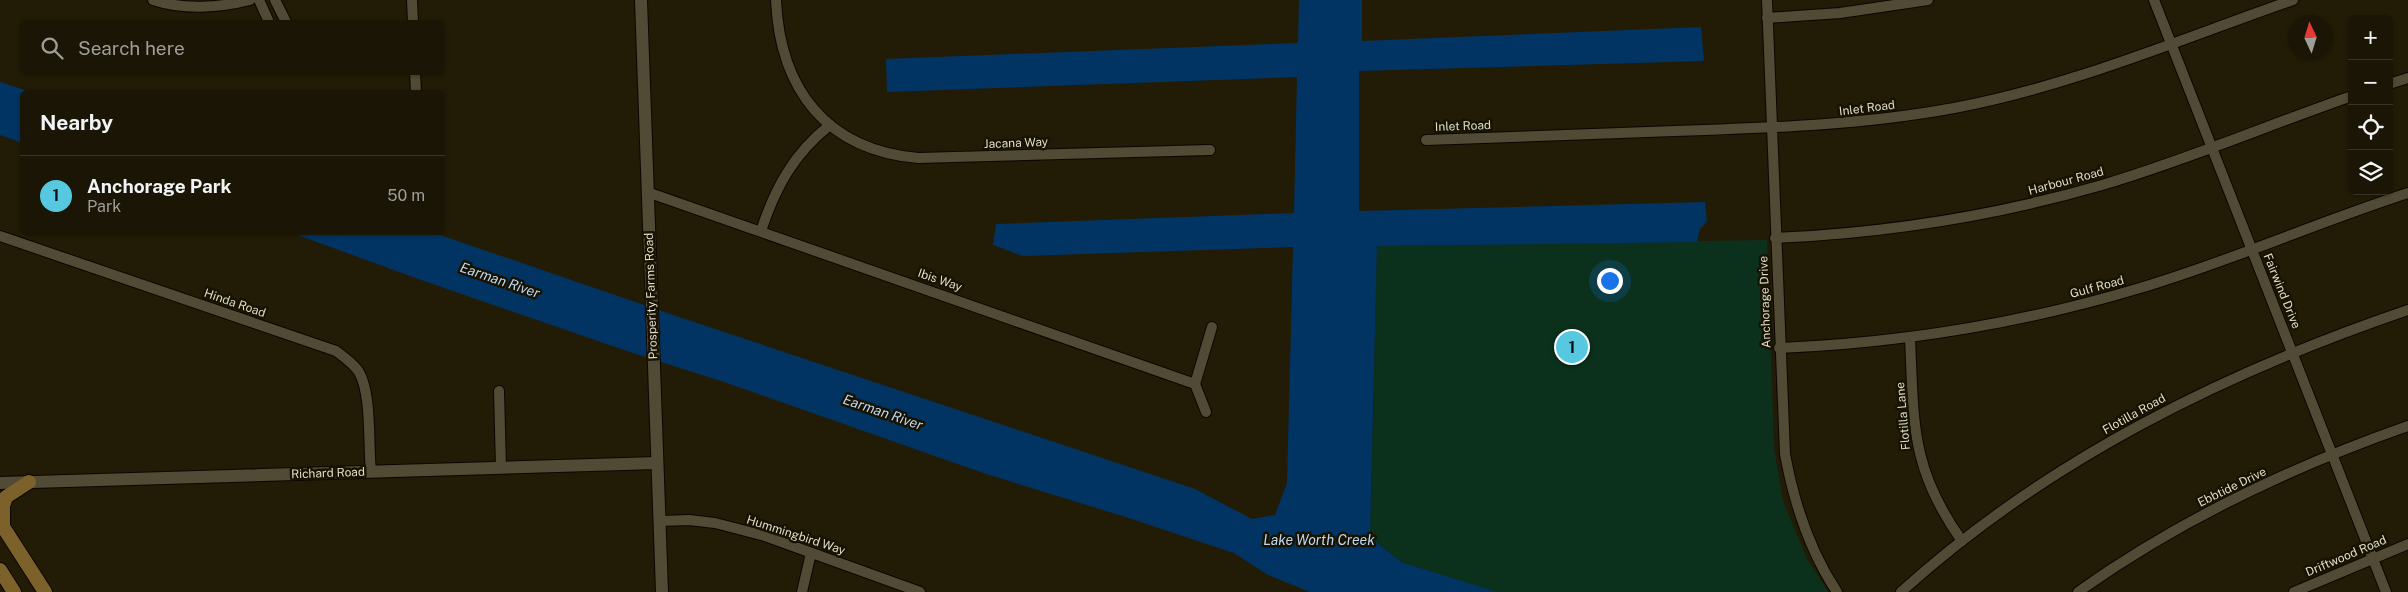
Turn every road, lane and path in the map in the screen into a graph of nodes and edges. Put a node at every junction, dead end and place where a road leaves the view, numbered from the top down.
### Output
1 (153, 0) edge
2 (250, 0) edge
3 (259, 0) edge
4 (275, 0) edge
5 (412, 0) edge
6 (641, 0) edge
7 (776, 0) edge
8 (1767, 0) edge
9 (1928, 0) edge
10 (2154, 0) edge
11 (2293, 0) edge
12 (1896, 3) edge
13 (1767, 18) junction
14 (268, 20) edge
15 (285, 20) edge
16 (413, 20) edge
17 (2171, 45) junction
18 (415, 75) edge
19 (2408, 78) edge
20 (2393, 83) edge
21 (416, 90) edge
22 (2348, 97) edge
23 (830, 125) junction
24 (1771, 128) junction
25 (1426, 140) dead end
26 (2211, 147) junction
27 (1210, 150) dead end
28 (647, 192) junction
29 (2408, 193) edge
30 (761, 231) junction
31 (0, 236) edge
32 (1775, 238) junction
33 (2252, 250) junction
34 (2408, 310) edge
35 (1212, 327) dead end
36 (1910, 338) junction
37 (1779, 348) junction
38 (2292, 352) junction
39 (1196, 384) junction
40 (499, 391) dead end
41 (1206, 412) dead end
42 (2408, 426) edge
43 (2332, 455) junction
44 (657, 463) junction
45 (501, 468) junction
46 (371, 472) junction
47 (29, 482) junction
48 (0, 484) edge
49 (659, 521) junction
50 (2, 524) edge
51 (1962, 541) junction
52 (2408, 544) edge
53 (811, 553) junction
54 (2373, 557) junction
55 (0, 570) edge
56 (14, 592) edge
57 (45, 592) edge
58 (662, 592) edge
59 (802, 592) edge
60 (918, 592) edge
61 (1837, 592) edge
62 (1901, 592) edge
63 (2078, 592) edge
64 (2294, 592) edge
65 (2386, 592) edge

1 - 2 street
3 - 14 street
4 - 15 street
5 - 16 street
6 - 28 street, Prosperity Farms Road
7 - 23 street, Jacana Way
8 - 13 street, Anchorage Drive
9 - 12 street
10 - 17 street, Fairwind Drive
11 - 17 street, Inlet Road
12 - 13 street
13 - 24 street, Anchorage Drive
17 - 24 street, Inlet Road
17 - 26 street, Fairwind Drive
18 - 21 street
19 - 20 street
22 - 26 street, Harbour Road
23 - 27 street, Jacana Way
23 - 30 street
24 - 25 street, Inlet Road
24 - 32 street, Anchorage Drive
26 - 32 street, Harbour Road
26 - 33 street, Fairwind Drive
28 - 30 street, Ibis Way
28 - 44 street, Prosperity Farms Road
29 - 33 street, Gulf Road
30 - 39 street, Ibis Way
31 - 46 street, Hinda Road
32 - 37 street, Anchorage Drive
33 - 36 street, Gulf Road
33 - 38 street, Fairwind Drive
34 - 38 street, Flotilla Road
35 - 39 street
36 - 37 street, Gulf Road
36 - 51 street, Flotilla Lane
37 - 61 street, Anchorage Drive
38 - 43 street, Fairwind Drive
38 - 51 street, Flotilla Road
39 - 41 street
40 - 45 street
42 - 43 street, Ebbtide Drive
43 - 54 street, Fairwind Drive
43 - 63 street, Ebbtide Drive
44 - 45 street, Richard Road
44 - 49 street, Prosperity Farms Road
45 - 46 street, Richard Road
46 - 47 street, Richard Road
47 - 48 street, Richard Road
47 - 50 main road
49 - 53 street, Hummingbird Way
49 - 58 street, Prosperity Farms Road
50 - 57 main road
51 - 62 street, Flotilla Road
52 - 54 street, Driftwood Road
53 - 59 street
53 - 60 street, Hummingbird Way
54 - 64 street, Driftwood Road
54 - 65 street, Fairwind Drive
55 - 56 main road

